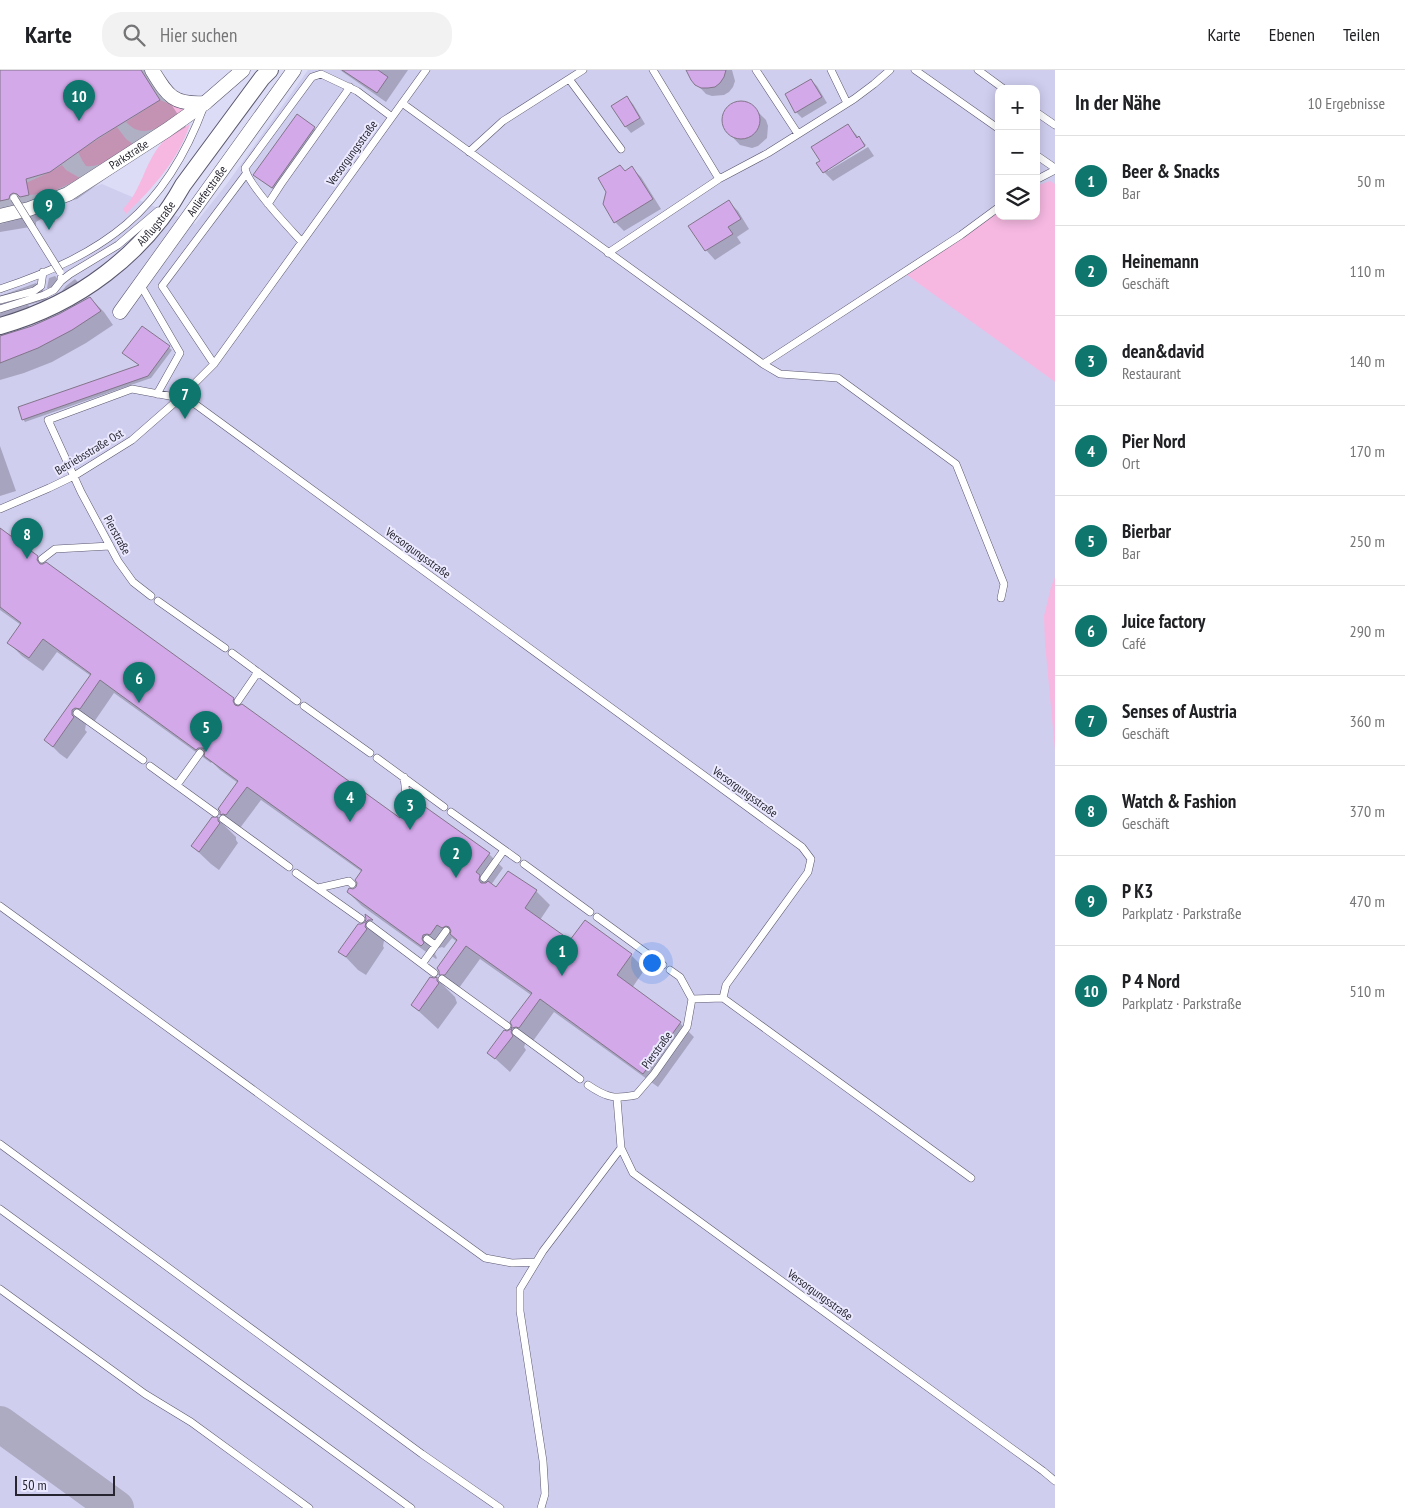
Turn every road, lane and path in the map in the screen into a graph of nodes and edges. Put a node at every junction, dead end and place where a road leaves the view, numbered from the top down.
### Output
1 (152, 70) edge
2 (243, 70) edge
3 (270, 70) edge
4 (294, 70) edge
5 (426, 70) edge
6 (583, 70) edge
7 (653, 70) edge
8 (756, 70) edge
9 (831, 70) edge
10 (890, 70) edge
11 (915, 70) edge
12 (978, 70) edge
13 (569, 79) junction
14 (999, 85) edge
15 (350, 87) junction
16 (205, 103) junction
17 (402, 103) junction
18 (847, 103) junction
19 (1040, 115) edge
20 (392, 117) junction
21 (995, 126) edge
22 (1055, 126) edge
23 (798, 134) junction
24 (621, 149) dead end
25 (469, 152) junction
26 (1040, 158) edge
27 (1055, 169) edge
28 (246, 174) junction
29 (1040, 178) edge
30 (719, 179) junction
31 (183, 185) junction
32 (14, 198) dead end
33 (268, 204) junction
34 (995, 210) edge
35 (0, 216) edge
36 (302, 242) junction
37 (608, 253) junction
38 (43, 272) junction
39 (61, 281) junction
40 (140, 284) junction
41 (0, 289) edge
42 (0, 300) edge
43 (0, 309) edge
44 (120, 312) dead end
45 (0, 326) edge
46 (214, 364) junction
47 (763, 364) junction
48 (157, 394) junction
49 (180, 398) junction
50 (74, 476) junction
51 (0, 508) edge
52 (110, 546) junction
53 (42, 559) dead end
54 (151, 596) dead end
55 (1001, 598) dead end
56 (158, 601) dead end
57 (225, 648) dead end
58 (232, 653) dead end
59 (258, 672) junction
60 (238, 701) dead end
61 (297, 701) dead end
62 (304, 706) dead end
63 (77, 712) dead end
64 (200, 753) dead end
65 (370, 753) dead end
66 (377, 758) dead end
67 (142, 760) dead end
68 (150, 766) dead end
69 (404, 777) junction
70 (177, 785) junction
71 (410, 805) dead end
72 (444, 807) dead end
73 (451, 812) dead end
74 (215, 813) dead end
75 (223, 819) dead end
76 (504, 850) junction
77 (486, 859) dead end
78 (517, 859) dead end
79 (493, 864) junction
80 (524, 864) dead end
81 (289, 867) dead end
82 (296, 873) dead end
83 (484, 878) dead end
84 (352, 884) dead end
85 (318, 888) junction
86 (0, 906) edge
87 (590, 912) dead end
88 (597, 918) dead end
89 (362, 919) dead end
90 (370, 925) dead end
91 (446, 931) dead end
92 (427, 939) dead end
93 (436, 945) junction
94 (422, 964) junction
95 (663, 965) dead end
96 (670, 970) dead end
97 (434, 973) dead end
98 (442, 979) dead end
99 (723, 998) junction
100 (692, 999) junction
101 (507, 1026) dead end
102 (516, 1032) dead end
103 (580, 1080) dead end
104 (588, 1085) dead end
105 (617, 1099) junction
106 (0, 1144) edge
107 (621, 1148) junction
108 (971, 1178) dead end
109 (0, 1209) edge
110 (536, 1262) junction
111 (0, 1289) edge
112 (1055, 1481) edge
113 (309, 1508) edge
114 (412, 1508) edge
115 (500, 1508) edge
116 (541, 1508) edge

1 - 16 street
2 - 16 street, Parkstraße
3 - 31 street, Abflugstraße
4 - 40 street, Anlieferstraße
5 - 17 lane, Versorgungsstraße
6 - 13 lane
7 - 30 lane
8 - 23 lane
9 - 18 lane
10 - 18 lane
11 - 21 lane
12 - 14 lane
13 - 24 lane
13 - 25 lane
15 - 20 lane
15 - 28 lane
15 - 33 lane
16 - 35 street, Parkstraße
16 - 38 lane
17 - 20 lane, Versorgungsstraße
17 - 25 lane
18 - 23 lane
19 - 22 lane
20 - 36 lane, Versorgungsstraße
23 - 30 lane
25 - 37 lane
26 - 27 lane
27 - 29 lane
28 - 33 lane
28 - 46 lane
30 - 37 lane
31 - 39 lane
31 - 45 street, Abflugstraße
32 - 39 lane, bridge
33 - 36 lane
34 - 47 lane
36 - 46 lane, Versorgungsstraße
37 - 47 lane
38 - 41 lane
38 - 42 lane
39 - 43 lane
40 - 44 street, Anlieferstraße
40 - 48 lane
46 - 49 lane, Versorgungsstraße
47 - 55 lane
48 - 49 lane
48 - 50 lane, Pierstraße
49 - 50 lane, Betriebsstraße Ost
49 - 99 lane, Versorgungsstraße
50 - 51 lane, Betriebsstraße Ost
50 - 52 lane, Pierstraße
52 - 53 lane
52 - 54 lane, Pierstraße
56 - 57 lane
58 - 59 lane
59 - 60 lane
59 - 61 lane
62 - 65 lane
63 - 67 lane
64 - 70 lane
66 - 69 lane
68 - 70 lane
69 - 71 lane
69 - 72 lane
70 - 74 lane
73 - 76 lane
75 - 81 lane
76 - 78 lane
76 - 79 lane
77 - 79 lane
79 - 83 lane
80 - 87 lane
82 - 85 lane
84 - 85 lane
85 - 89 lane
86 - 110 lane
88 - 95 lane
90 - 94 lane
91 - 93 lane
92 - 93 lane
93 - 94 lane
94 - 97 lane
96 - 100 lane
98 - 101 lane
99 - 100 lane
99 - 108 lane
100 - 105 lane, Pierstraße
102 - 103 lane
104 - 105 lane
105 - 107 lane, Versorgungsstraße
106 - 115 lane
107 - 110 lane
107 - 112 lane, Versorgungsstraße
109 - 114 lane
110 - 116 lane
111 - 113 lane

